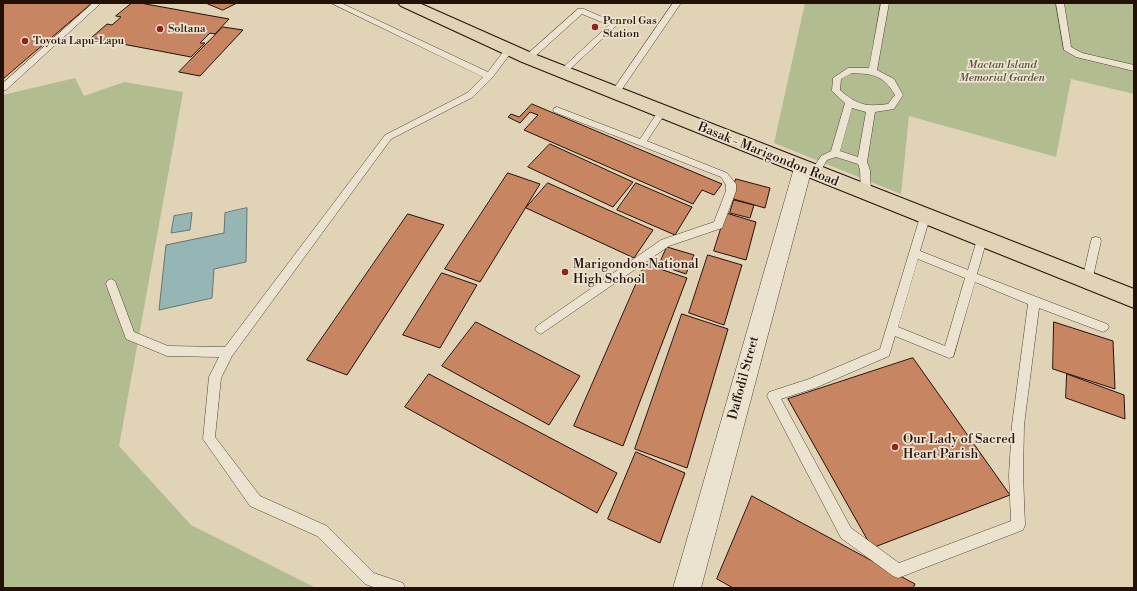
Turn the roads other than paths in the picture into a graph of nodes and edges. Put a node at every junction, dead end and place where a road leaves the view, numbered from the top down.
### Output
1 (97, 3) edge
2 (335, 3) edge
3 (406, 3) edge
4 (677, 3) edge
5 (885, 3) edge
6 (1060, 3) edge
7 (509, 50) junction
8 (528, 58) junction
9 (1134, 68) edge
10 (562, 72) junction
11 (873, 72) junction
12 (489, 76) junction
13 (3, 88) edge
14 (615, 93) junction
15 (849, 104) junction
16 (557, 110) dead end
17 (871, 110) junction
18 (662, 112) junction
19 (642, 142) junction
20 (835, 153) junction
21 (862, 162) junction
22 (809, 171) junction
23 (866, 193) junction
24 (925, 217) junction
25 (982, 239) junction
26 (1096, 241) dead end
27 (916, 254) junction
28 (971, 275) junction
29 (1087, 281) junction
30 (111, 284) dead end
31 (1134, 299) edge
32 (1034, 301) junction
33 (1103, 327) dead end
34 (891, 328) junction
35 (541, 330) dead end
36 (228, 352) junction
37 (398, 588) edge
38 (687, 588) edge

1 - 13 lane
2 - 12 lane
3 - 7 main road, Basak - Marigondon Road
4 - 14 lane
5 - 11 lane
6 - 9 lane
7 - 8 main road, Basak - Marigondon Road
7 - 12 lane
8 - 10 main road, Basak - Marigondon Road
8 - 10 lane
10 - 14 main road, Basak - Marigondon Road
11 - 15 lane
11 - 17 lane
12 - 36 lane
14 - 18 main road, Basak - Marigondon Road
15 - 17 lane
15 - 20 lane
16 - 19 lane
17 - 21 lane
18 - 19 lane
18 - 22 main road, Basak - Marigondon Road
19 - 35 lane
20 - 21 lane
20 - 22 lane
21 - 23 lane
22 - 23 main road, Basak - Marigondon Road
22 - 38 street, Daffodil Street
23 - 24 main road, Basak - Marigondon Road
24 - 25 main road, Basak - Marigondon Road
24 - 27 lane
25 - 28 lane
25 - 29 main road, Basak - Marigondon Road
26 - 29 lane
27 - 28 lane
27 - 34 lane
28 - 32 lane
28 - 34 lane
29 - 31 main road, Basak - Marigondon Road
30 - 36 lane
32 - 33 lane
32 - 34 lane
36 - 37 lane

